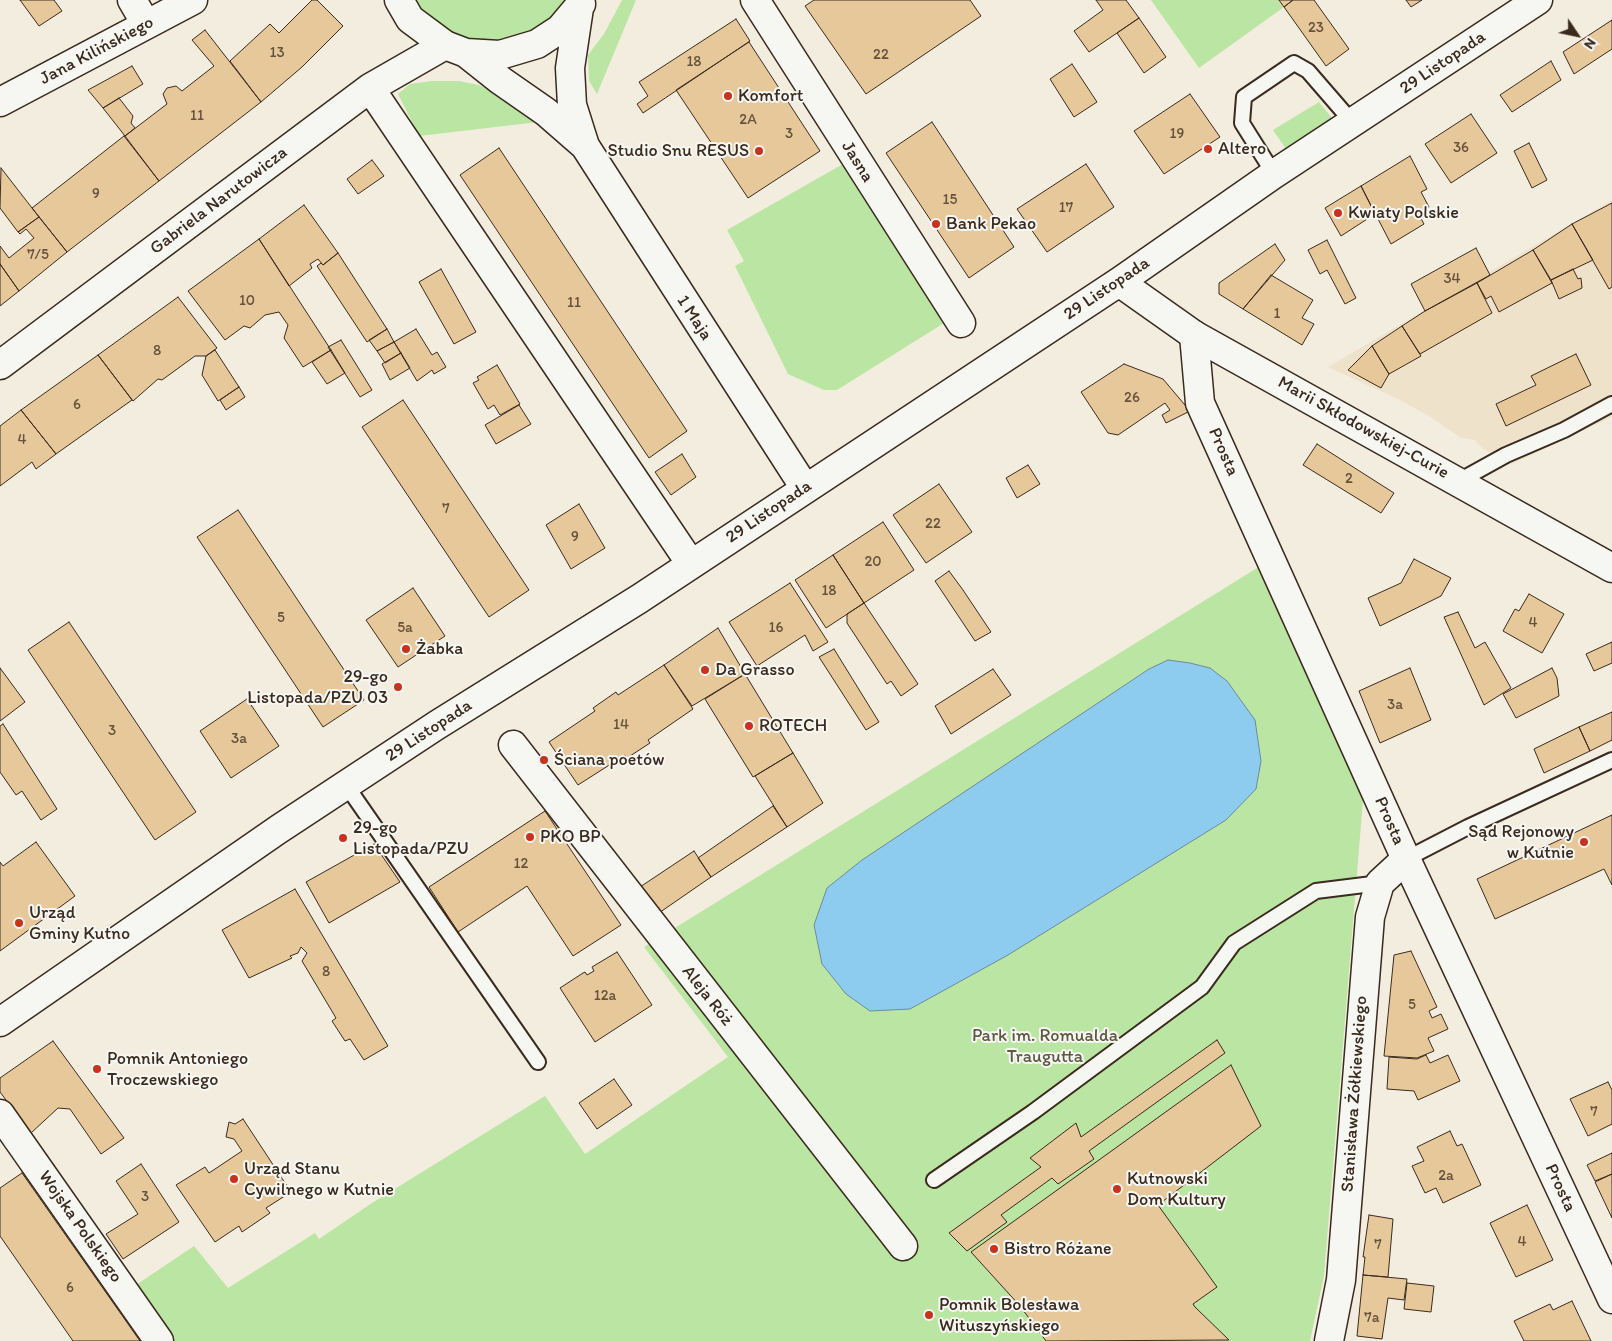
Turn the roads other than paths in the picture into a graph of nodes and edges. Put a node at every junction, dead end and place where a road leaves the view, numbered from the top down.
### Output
1 (132, 0) edge
2 (193, 0) edge
3 (399, 0) edge
4 (755, 0) edge
5 (1538, 0) edge
6 (580, 4) edge
7 (146, 24) junction
8 (456, 49) junction
9 (370, 88) junction
10 (0, 102) edge
11 (1353, 123) junction
12 (585, 146) junction
13 (1274, 174) junction
14 (1119, 282) junction
15 (960, 323) dead end
16 (1194, 335) junction
17 (0, 366) edge
18 (1612, 404) edge
19 (1459, 481) junction
20 (805, 488) junction
21 (691, 564) junction
22 (1612, 568) edge
23 (513, 745) dead end
24 (1612, 760) edge
25 (346, 785) junction
26 (1406, 859) junction
27 (1380, 883) junction
28 (0, 1022) edge
29 (538, 1062) dead end
30 (0, 1114) edge
31 (934, 1180) dead end
32 (903, 1246) dead end
33 (1612, 1298) edge
34 (159, 1341) edge
35 (1329, 1341) edge

1 - 7 street
2 - 7 street, Jana Kilińskiego
3 - 8 street, 1 Maja
4 - 15 street, Jasna
5 - 11 street, 29 Listopada
6 - 8 street
6 - 12 street, 1 Maja
7 - 10 street, Jana Kilińskiego
8 - 9 street, Gabriela Narutowicza
8 - 12 street, 1 Maja
9 - 17 street, Gabriela Narutowicza
9 - 21 street
11 - 13 street, 29 Listopada
11 - 13 lane
12 - 20 street, 1 Maja
13 - 14 street, 29 Listopada
14 - 16 street, Marii Skłodowskiej-Curie
14 - 20 street, 29 Listopada
16 - 19 street, Marii Skłodowskiej-Curie
16 - 26 street, Prosta
18 - 19 lane
19 - 22 street, Marii Skłodowskiej-Curie
20 - 21 street, 29 Listopada
21 - 25 street, 29 Listopada
23 - 32 street, Aleja Róż
24 - 26 lane
25 - 28 street, 29 Listopada
25 - 29 lane
26 - 27 street
26 - 33 street, Prosta
27 - 31 lane
27 - 35 street, Stanisława Żółkiewskiego
30 - 34 street, Wojska Polskiego

